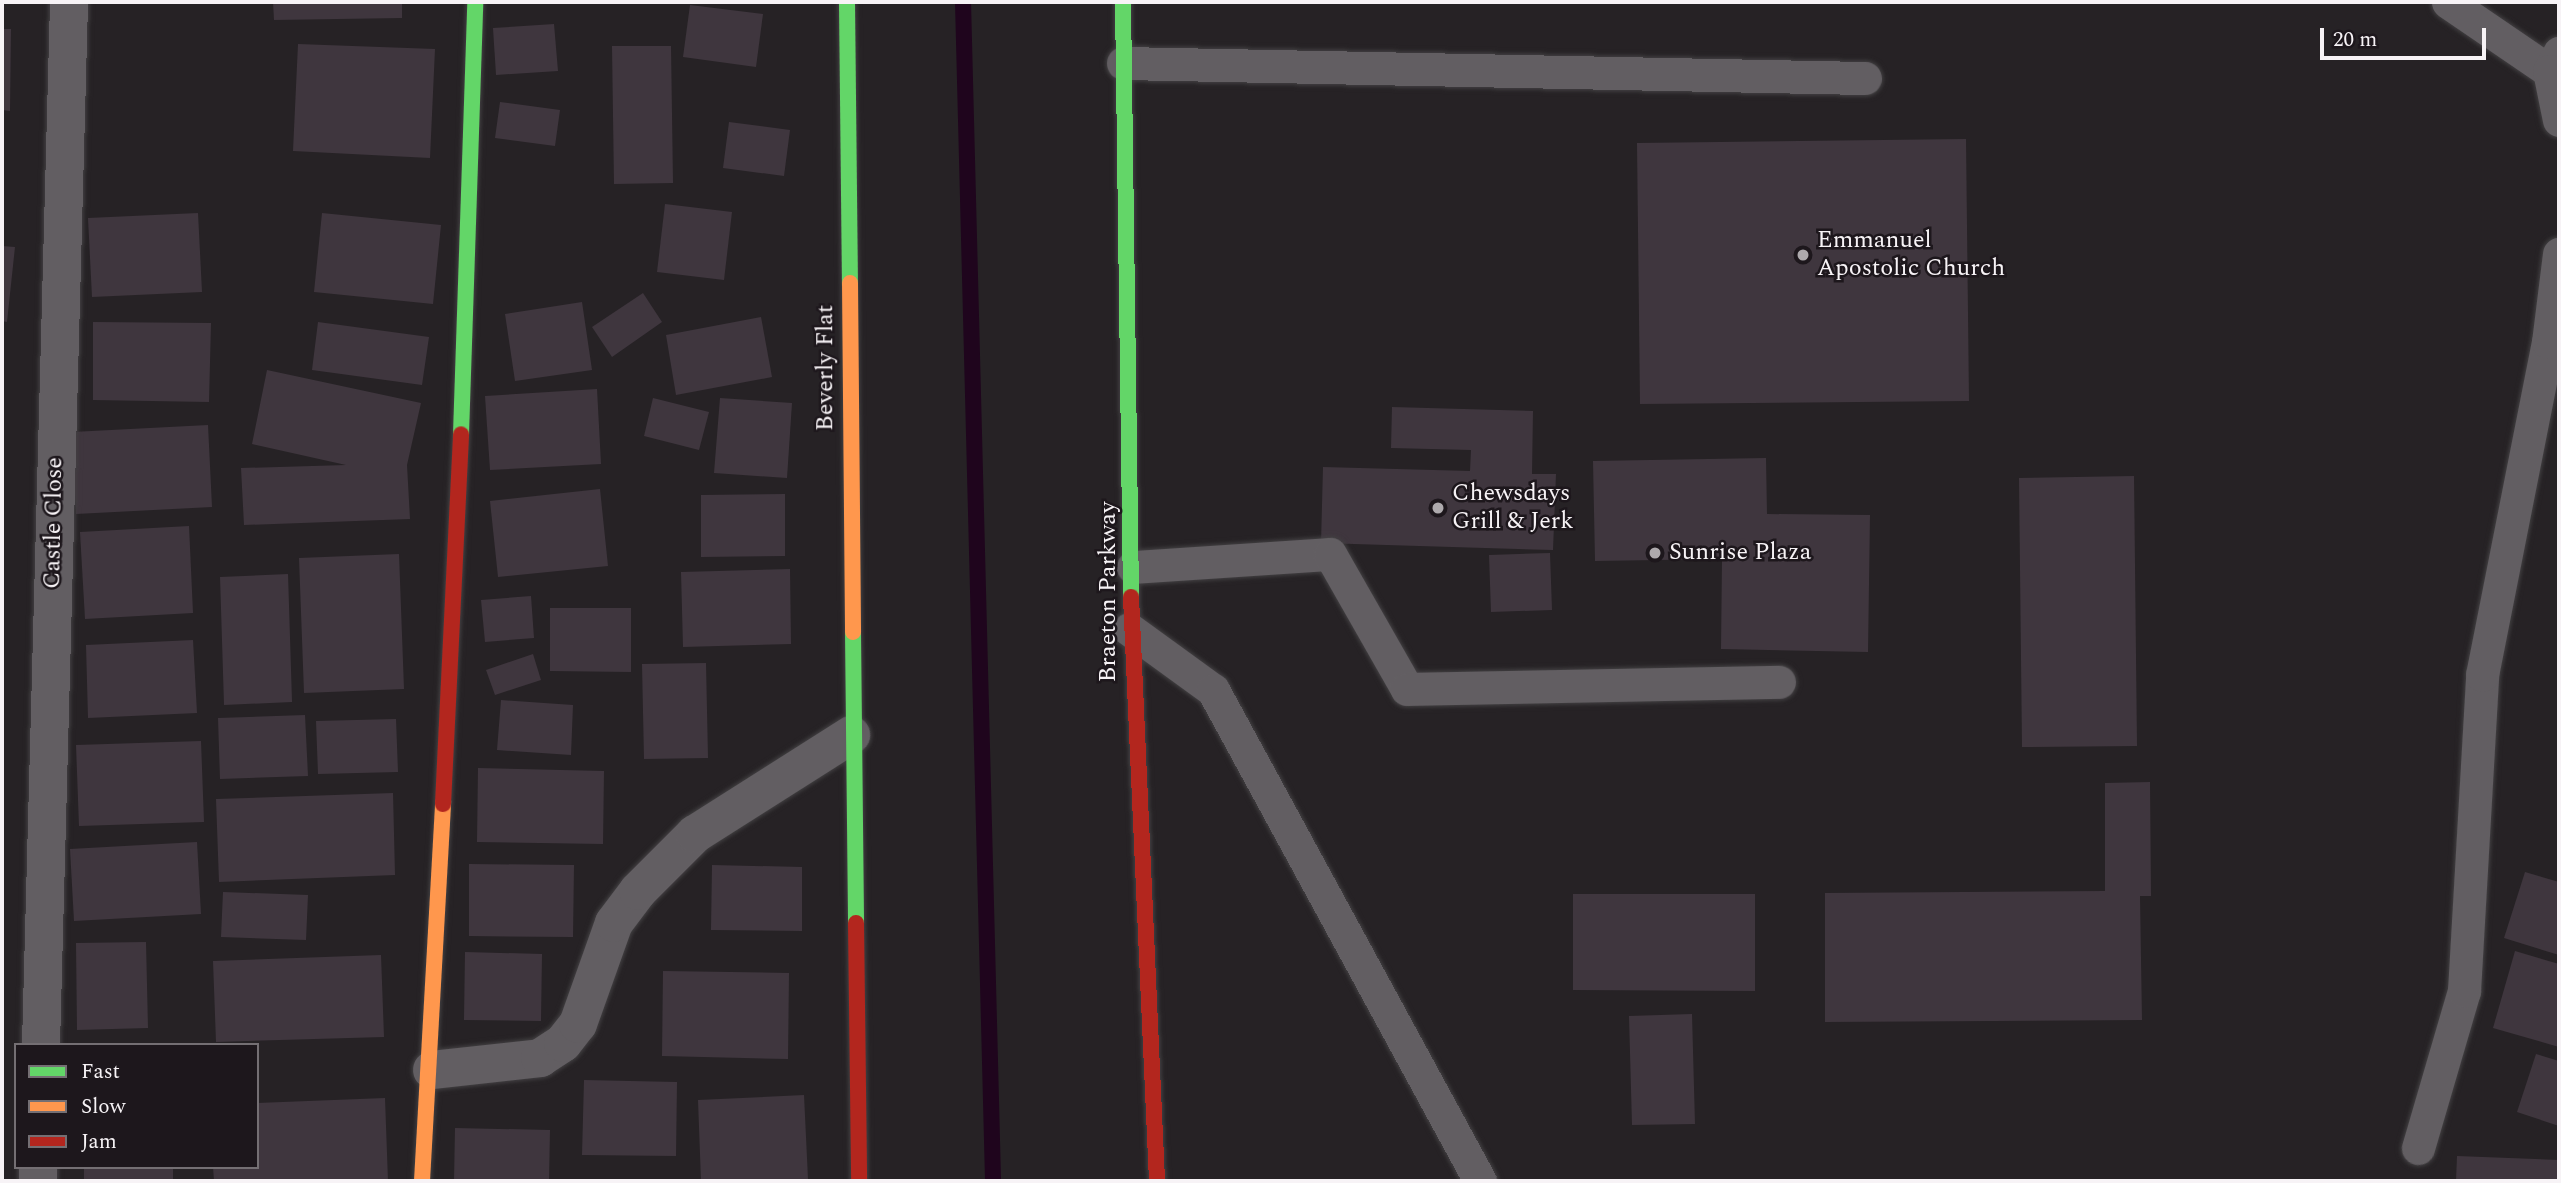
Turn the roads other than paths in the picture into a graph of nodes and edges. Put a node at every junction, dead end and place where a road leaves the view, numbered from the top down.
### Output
1 (69, 2) edge
2 (475, 2) edge
3 (847, 2) edge
4 (1123, 2) edge
5 (2448, 2) edge
6 (2554, 62) edge
7 (1123, 63) junction
8 (1865, 78) dead end
9 (2559, 120) edge
10 (2559, 254) edge
11 (1133, 567) junction
12 (1129, 629) junction
13 (1779, 682) dead end
14 (850, 735) junction
15 (41, 1043) edge
16 (432, 1070) junction
17 (2418, 1148) dead end
18 (422, 1181) edge
19 (859, 1181) edge
20 (1157, 1181) edge
21 (1480, 1181) edge

1 - 15 street, Castle Close
2 - 16 street
3 - 14 street, Beverly Flat
4 - 7 street, Braeton Parkway
5 - 6 lane
6 - 9 lane
7 - 8 lane
7 - 11 street, Braeton Parkway
10 - 17 lane
11 - 12 street, Braeton Parkway
11 - 13 lane
12 - 20 street, Braeton Parkway
12 - 21 lane
14 - 16 street
14 - 19 street, Beverly Flat
16 - 18 street

